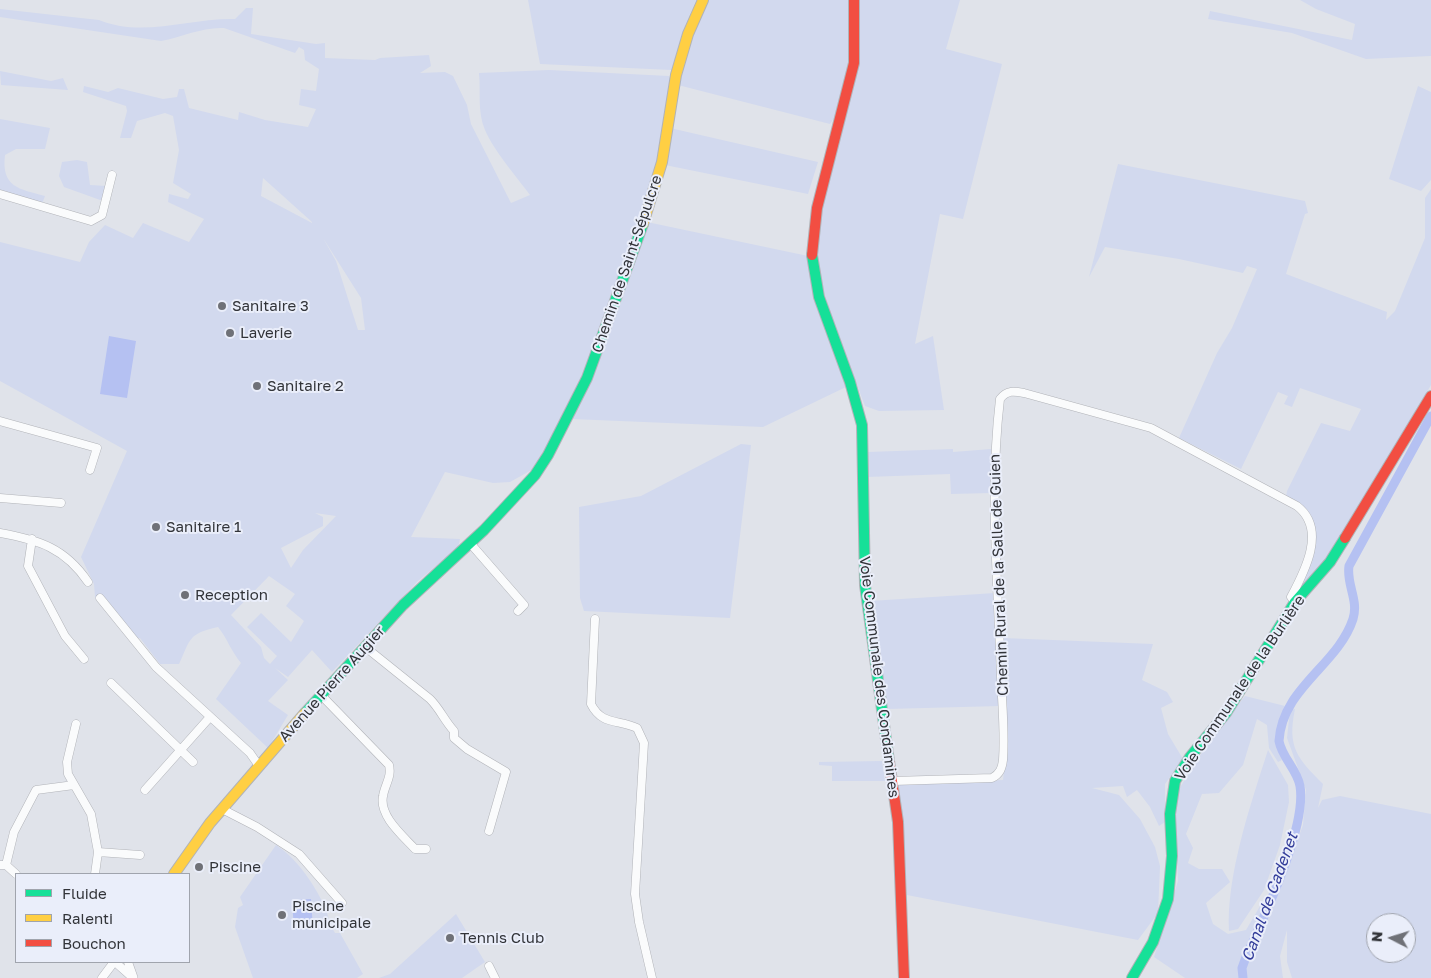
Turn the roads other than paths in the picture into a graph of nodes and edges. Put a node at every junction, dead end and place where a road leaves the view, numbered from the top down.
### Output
1 (703, 0) edge
2 (854, 0) edge
3 (112, 174) dead end
4 (0, 194) edge
5 (1431, 396) edge
6 (0, 421) edge
7 (90, 470) dead end
8 (0, 498) edge
9 (61, 503) dead end
10 (505, 508) joint
11 (0, 533) edge
12 (32, 539) junction
13 (470, 543) junction
14 (88, 582) dead end
15 (100, 598) dead end
16 (1295, 602) junction
17 (518, 611) dead end
18 (595, 619) dead end
19 (364, 646) junction
20 (84, 659) dead end
21 (111, 683) dead end
22 (321, 695) junction
23 (210, 717) junction
24 (76, 724) dead end
25 (182, 751) junction
26 (193, 762) dead end
27 (259, 766) junction
28 (893, 781) junction
29 (74, 786) junction
30 (145, 790) dead end
31 (222, 809) junction
32 (489, 832) dead end
33 (426, 849) dead end
34 (98, 852) junction
35 (140, 855) dead end
36 (3, 865) edge
37 (15, 873) edge
38 (95, 873) edge
39 (175, 873) edge
40 (342, 903) dead end
41 (113, 963) edge
42 (115, 963) edge
43 (128, 963) edge
44 (488, 966) dead end
45 (102, 978) edge
46 (134, 978) edge
47 (495, 978) edge
48 (652, 978) edge
49 (904, 978) edge
50 (1132, 978) edge

1 - 10 street, Chemin de Saint-Sépulcre
2 - 28 street, Voie Communale des Condamines
3 - 4 street
5 - 16 street, Voie Communale de la Burlière
6 - 7 street
8 - 9 street
10 - 13 street, Avenue Pierre Augier
11 - 12 street
12 - 14 street
12 - 20 street
13 - 17 street
13 - 19 street, Avenue Pierre Augier
15 - 23 street
16 - 28 street, Chemin Rural de la Salle de Guien
16 - 50 street, Voie Communale de la Burlière
18 - 48 street
19 - 22 street, Avenue Pierre Augier
19 - 32 street
21 - 25 street
22 - 27 street, Avenue Pierre Augier
22 - 33 street
23 - 25 street
23 - 27 street
24 - 29 street
25 - 26 street
25 - 30 street
27 - 31 street, Avenue Pierre Augier
28 - 49 street, Voie Communale des Condamines
29 - 34 street
29 - 36 street
31 - 39 street, Avenue Pierre Augier
31 - 40 street
34 - 35 street
34 - 38 street
36 - 37 street
41 - 45 street
42 - 46 street
43 - 46 street
44 - 47 street

